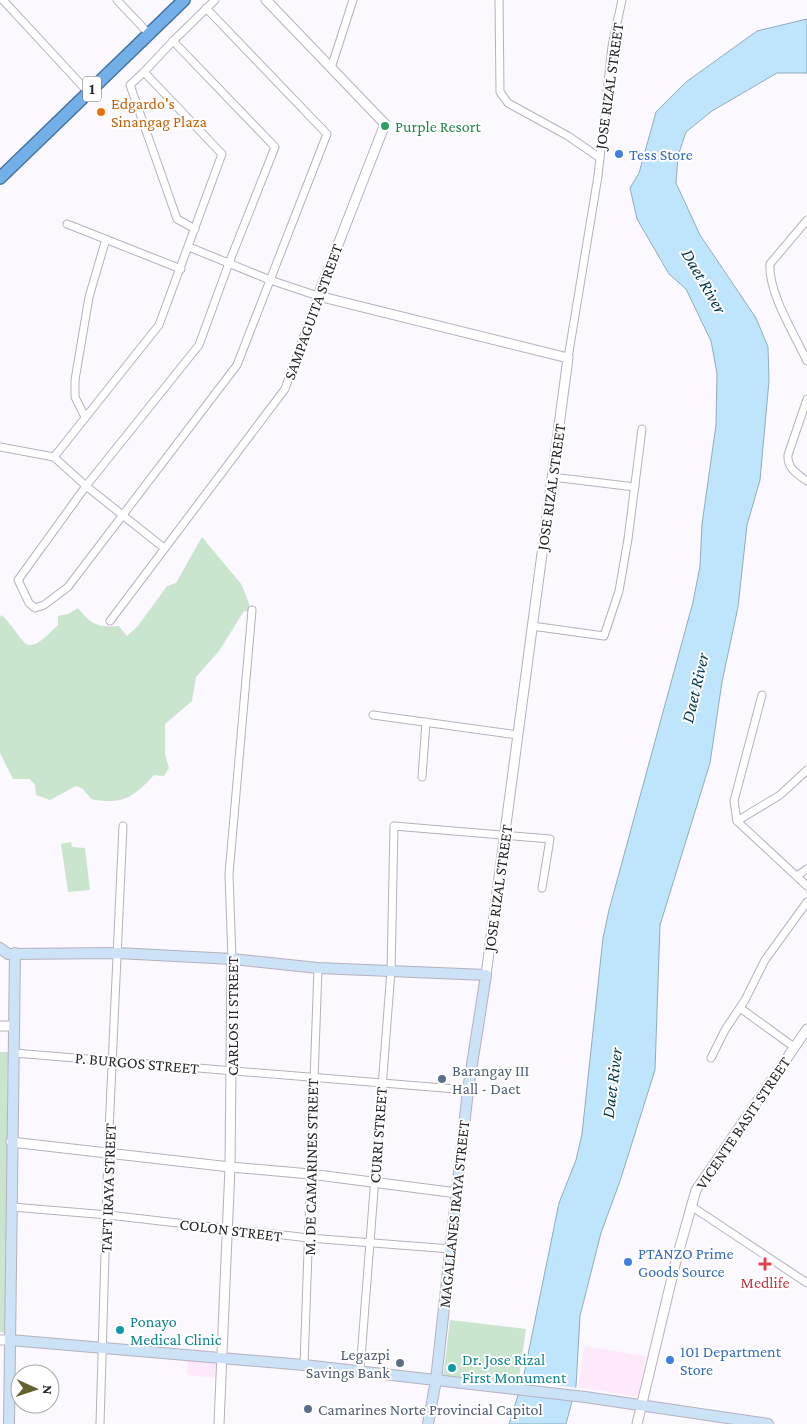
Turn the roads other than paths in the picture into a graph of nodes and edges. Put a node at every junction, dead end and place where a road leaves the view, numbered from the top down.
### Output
1 (3, 0) edge
2 (117, 0) edge
3 (184, 0) edge
4 (215, 0) edge
5 (266, 0) edge
6 (353, 0) edge
7 (500, 0) edge
8 (622, 0) edge
9 (206, 8) junction
10 (149, 34) junction
11 (172, 41) junction
12 (331, 68) junction
13 (144, 72) junction
14 (88, 92) junction
15 (600, 158) junction
16 (0, 178) edge
17 (807, 220) edge
18 (67, 224) dead end
19 (195, 229) junction
20 (106, 239) junction
21 (189, 247) junction
22 (228, 263) junction
23 (181, 269) junction
24 (270, 280) junction
25 (318, 296) junction
26 (568, 358) junction
27 (807, 362) edge
28 (807, 399) edge
29 (85, 417) junction
30 (642, 429) dead end
31 (0, 447) edge
32 (54, 457) junction
33 (552, 477) junction
34 (807, 481) edge
35 (86, 486) junction
36 (635, 487) junction
37 (122, 513) junction
38 (164, 548) junction
39 (252, 610) dead end
40 (110, 621) dead end
41 (532, 626) junction
42 (762, 695) dead end
43 (373, 715) dead end
44 (426, 722) junction
45 (518, 735) junction
46 (807, 770) edge
47 (422, 777) dead end
48 (737, 821) junction
49 (123, 826) dead end
50 (505, 834) junction
51 (807, 869) edge
52 (797, 876) junction
53 (807, 886) edge
54 (542, 888) dead end
55 (807, 902) edge
56 (0, 948) edge
57 (117, 953) junction
58 (15, 954) junction
59 (232, 958) junction
60 (318, 968) junction
61 (391, 971) junction
62 (486, 975) junction
63 (740, 1008) junction
64 (0, 1026) edge
65 (14, 1026) junction
66 (807, 1029) edge
67 (794, 1047) junction
68 (14, 1053) junction
69 (711, 1058) dead end
70 (112, 1061) junction
71 (232, 1071) junction
72 (313, 1078) junction
73 (382, 1083) junction
74 (468, 1090) junction
75 (11, 1142) junction
76 (108, 1153) junction
77 (230, 1167) junction
78 (310, 1174) junction
79 (374, 1184) junction
80 (457, 1194) junction
81 (691, 1206) junction
82 (12, 1207) junction
83 (108, 1215) junction
84 (228, 1230) junction
85 (309, 1238) junction
86 (370, 1242) junction
87 (450, 1249) junction
88 (807, 1283) edge
89 (5, 1340) edge
90 (102, 1349) junction
91 (222, 1357) junction
92 (304, 1365) junction
93 (360, 1371) junction
94 (436, 1380) junction
95 (641, 1406) junction
96 (743, 1422) edge
97 (9, 1424) edge
98 (100, 1424) edge
99 (219, 1424) edge
100 (428, 1424) edge
101 (637, 1424) edge
102 (768, 1424) edge

1 - 14 street
2 - 10 street
3 - 10 highway, 1
4 - 9 street
5 - 12 street, SAMPAGUITA STREET
6 - 12 street
7 - 15 street
8 - 15 street, JOSE RIZAL STREET
9 - 11 street
9 - 24 street
10 - 14 highway, 1
11 - 13 street
11 - 22 street
12 - 25 street, SAMPAGUITA STREET
13 - 19 street
13 - 19 street
14 - 16 highway, 1
15 - 26 street, JOSE RIZAL STREET
17 - 27 street
18 - 20 street
19 - 21 street
20 - 23 street
20 - 29 street
21 - 22 street
21 - 23 street
22 - 24 street
22 - 35 street
23 - 29 street
24 - 25 street
24 - 37 street
25 - 26 street
25 - 38 street, SAMPAGUITA STREET
26 - 33 street, JOSE RIZAL STREET
28 - 34 street
29 - 32 street
30 - 36 street
31 - 32 street
32 - 35 street
33 - 36 street
33 - 41 street, JOSE RIZAL STREET
35 - 37 street
35 - 37 street
36 - 41 street
37 - 38 street
38 - 40 street, SAMPAGUITA STREET
39 - 59 street, CARLOS II STREET
41 - 45 street, JOSE RIZAL STREET
42 - 48 street
43 - 44 street
44 - 45 street
44 - 47 street
45 - 50 street, JOSE RIZAL STREET
46 - 48 street
48 - 52 street
49 - 57 street, TAFT IRAYA STREET
50 - 54 street
50 - 61 street, CURRI STREET
50 - 62 street, JOSE RIZAL STREET
51 - 52 street
52 - 53 street
55 - 63 street
56 - 58 main road
57 - 58 main road
57 - 59 main road
57 - 70 street, TAFT IRAYA STREET
58 - 65 main road
59 - 60 main road
59 - 71 street, CARLOS II STREET
60 - 61 main road
60 - 72 street, M. DE CAMARINES STREET
61 - 62 main road
61 - 73 street, CURRI STREET
62 - 74 main road, MAGALLANES IRAYA STREET
63 - 67 street
63 - 69 street
64 - 65 street
65 - 68 main road
66 - 67 street, VICENTE BASIT STREET
67 - 81 street, VICENTE BASIT STREET
68 - 70 street, P. BURGOS STREET
68 - 75 main road
70 - 71 street, P. BURGOS STREET
70 - 76 street, TAFT IRAYA STREET
71 - 72 street, P. BURGOS STREET
71 - 77 street, CARLOS II STREET
72 - 73 street, P. BURGOS STREET
72 - 78 street, M. DE CAMARINES STREET
73 - 74 street, P. BURGOS STREET
73 - 79 street, CURRI STREET
74 - 80 main road, MAGALLANES IRAYA STREET
75 - 76 street
75 - 82 main road
76 - 77 street
76 - 83 street, TAFT IRAYA STREET
77 - 78 street
77 - 84 street, CARLOS II STREET
78 - 79 street
78 - 85 street, M. DE CAMARINES STREET
79 - 80 street
79 - 86 street, CURRI STREET
80 - 87 main road, MAGALLANES IRAYA STREET
81 - 88 street
81 - 95 street, VICENTE BASIT STREET
82 - 83 street, COLON STREET
82 - 89 main road
83 - 84 street, COLON STREET
83 - 90 street, TAFT IRAYA STREET
84 - 85 street, COLON STREET
84 - 91 street, CARLOS II STREET
85 - 86 street, COLON STREET
85 - 92 street, M. DE CAMARINES STREET
86 - 87 street, COLON STREET
86 - 93 street, CURRI STREET
87 - 94 main road, MAGALLANES IRAYA STREET
89 - 90 main road
89 - 97 main road
90 - 91 main road
90 - 98 street, TAFT IRAYA STREET
91 - 92 main road
91 - 99 street, CARLOS II STREET
92 - 93 main road
93 - 94 main road
94 - 95 main road
94 - 100 main road, MAGALLANES IRAYA STREET
95 - 96 main road
95 - 101 street, VICENTE BASIT STREET
96 - 102 main road

